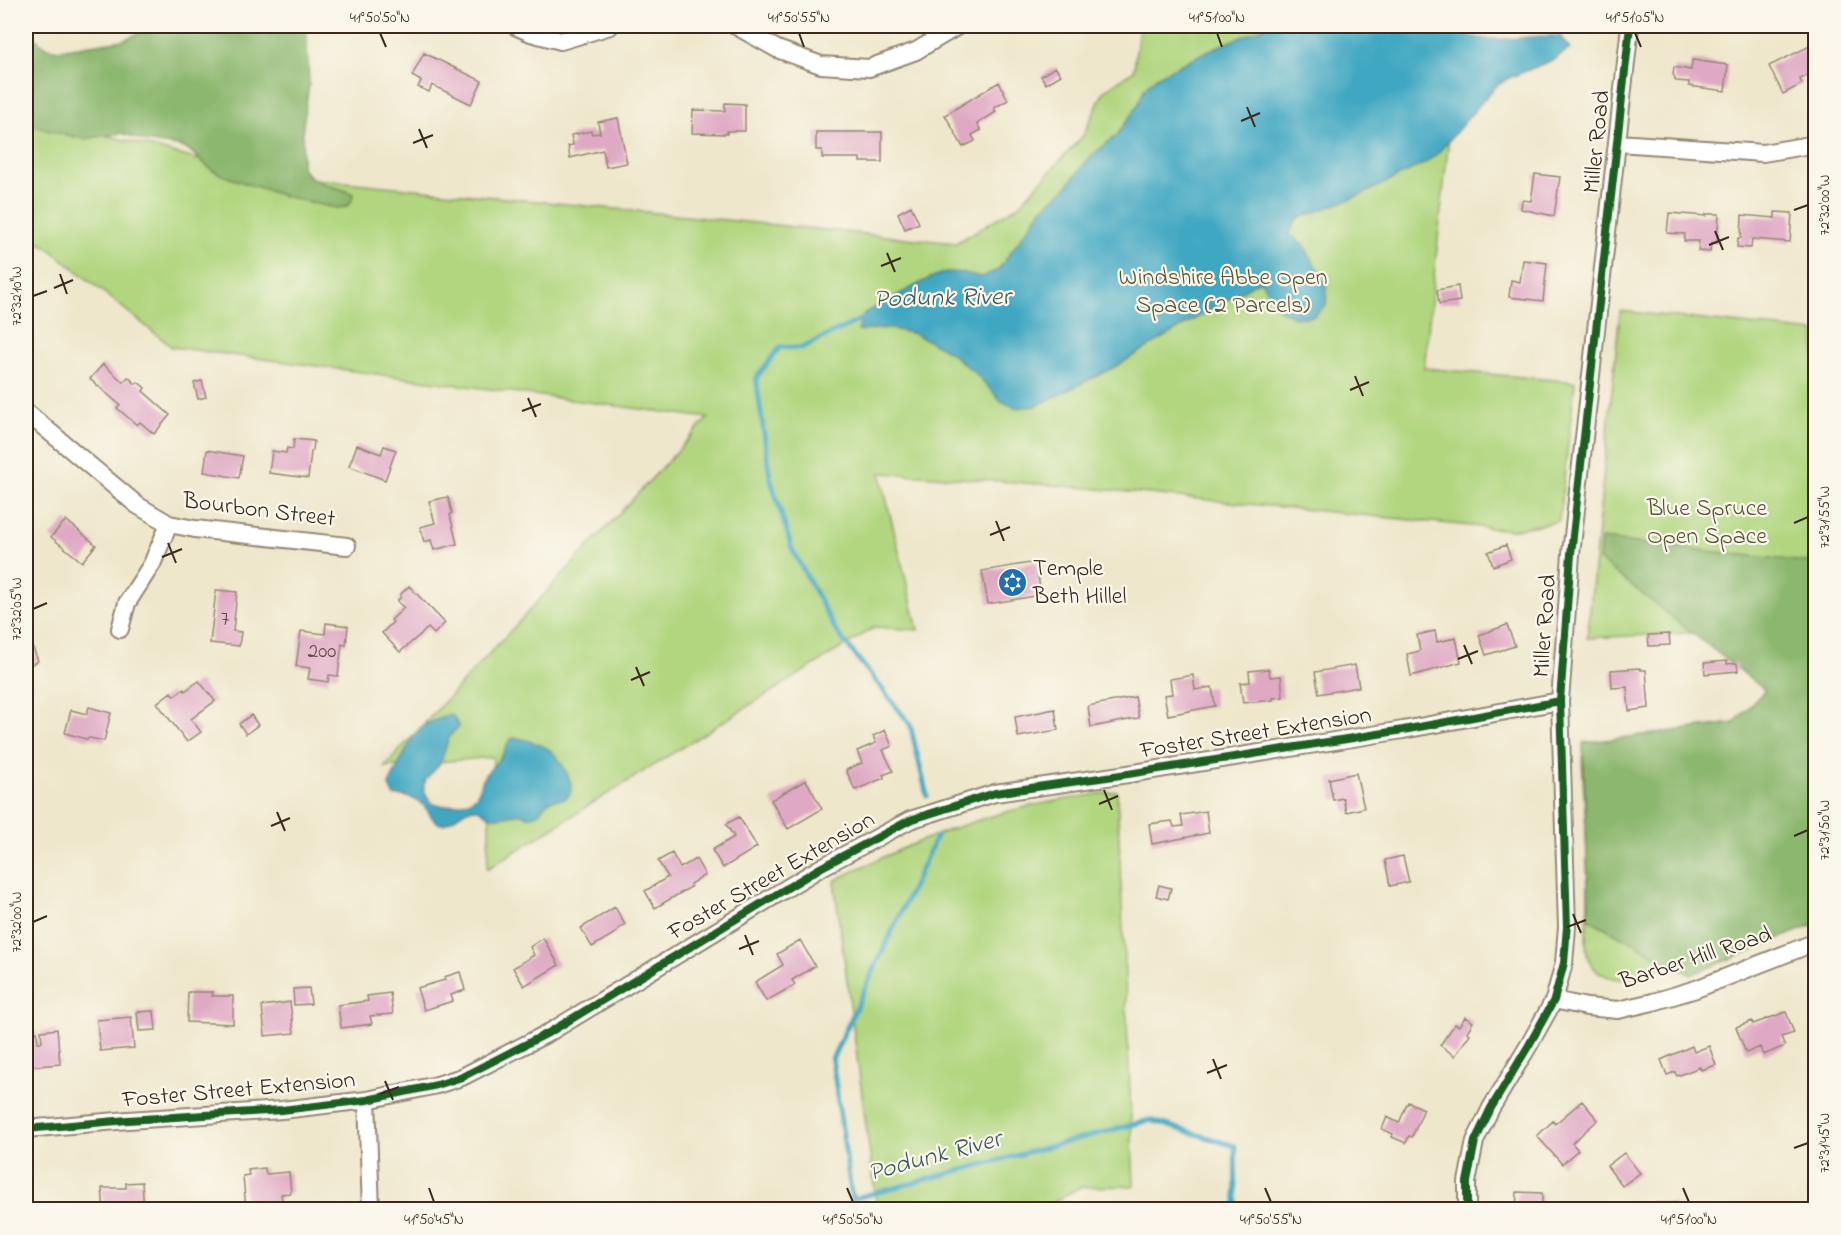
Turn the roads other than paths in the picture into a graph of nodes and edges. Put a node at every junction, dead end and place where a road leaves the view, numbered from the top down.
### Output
1 (515, 26) edge
2 (610, 26) edge
3 (736, 26) edge
4 (958, 26) edge
5 (1630, 26) edge
6 (1618, 143) junction
7 (1815, 144) edge
8 (26, 412) edge
9 (169, 524) junction
10 (347, 546) dead end
11 (120, 629) dead end
12 (1560, 701) junction
13 (1815, 942) edge
14 (1554, 1000) junction
15 (367, 1100) junction
16 (26, 1129) edge
17 (371, 1209) edge
18 (1467, 1209) edge

1 - 2 street
3 - 4 street
5 - 6 street, Miller Road
6 - 7 street
6 - 12 street, Miller Road
8 - 9 street, Bourbon Street
9 - 10 street, Bourbon Street
9 - 11 street
12 - 14 street, Miller Road
12 - 15 street, Foster Street Extension
13 - 14 street, Barber Hill Road
14 - 18 street, Miller Road
15 - 16 street, Foster Street Extension
15 - 17 street

